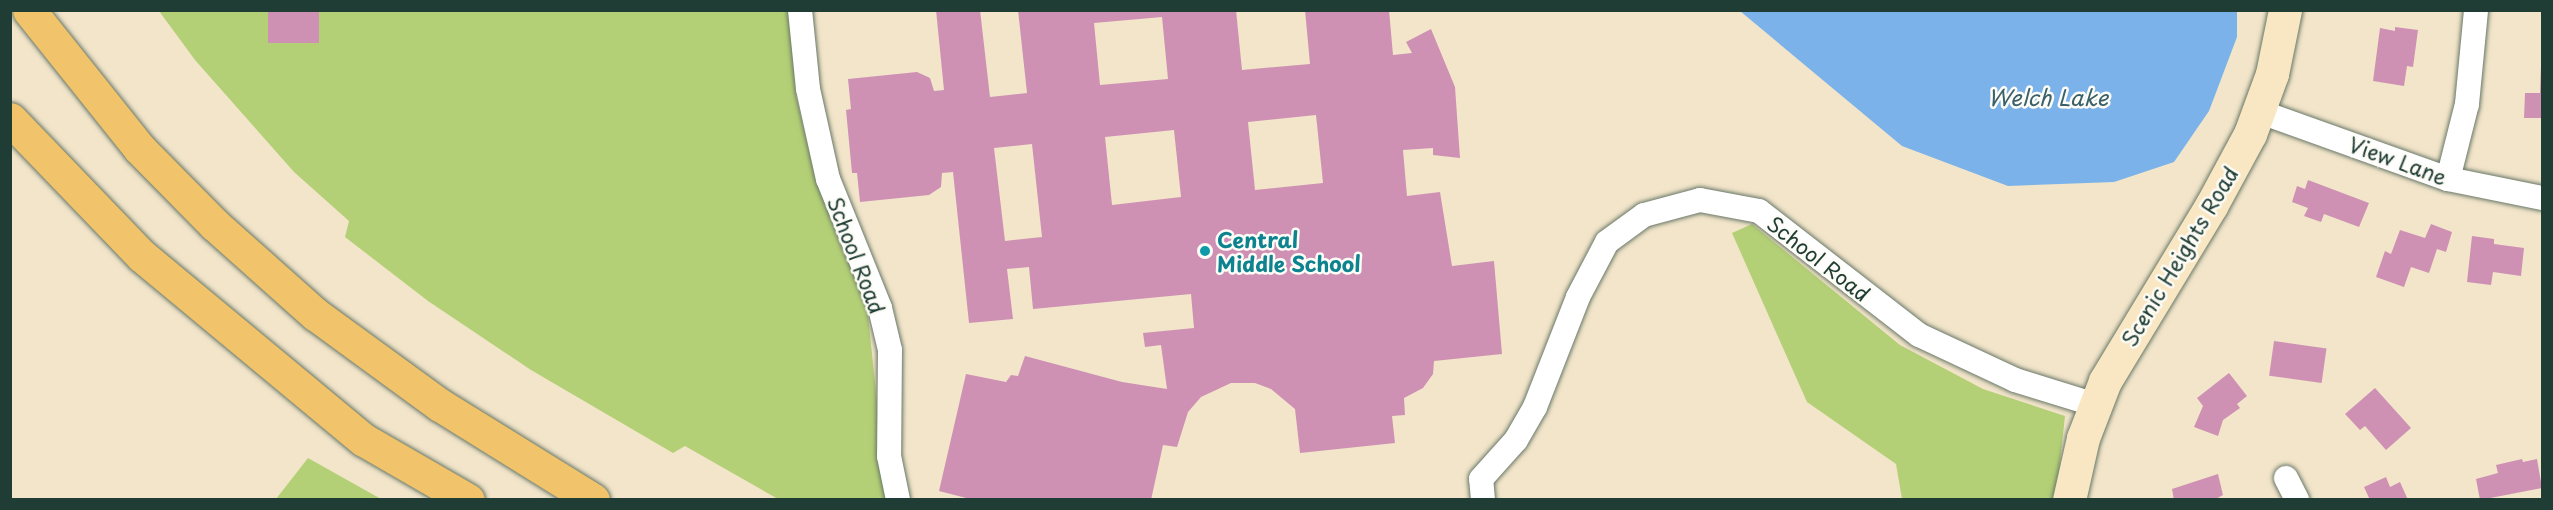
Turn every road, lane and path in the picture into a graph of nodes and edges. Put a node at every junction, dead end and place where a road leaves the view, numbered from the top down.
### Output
1 (29, 10) edge
2 (40, 10) edge
3 (800, 10) edge
4 (2285, 10) edge
5 (2476, 10) edge
6 (73, 69) junction
7 (2258, 111) junction
8 (10, 113) edge
9 (10, 119) edge
10 (36, 145) junction
11 (2448, 179) junction
12 (2542, 198) edge
13 (2096, 405) junction
14 (2286, 478) dead end
15 (468, 500) edge
16 (594, 500) edge
17 (898, 500) edge
18 (1483, 500) edge
19 (2069, 500) edge
20 (2298, 500) edge

1 - 6 highway
2 - 6 highway
3 - 17 street, School Road
4 - 7 street, Scenic Heights Road
5 - 11 street
6 - 16 highway
7 - 11 street, View Lane
7 - 13 street, Scenic Heights Road
8 - 10 highway
9 - 10 highway
10 - 15 highway
11 - 12 street, View Lane
13 - 18 street, School Road
13 - 19 street, Scenic Heights Road
14 - 20 street

